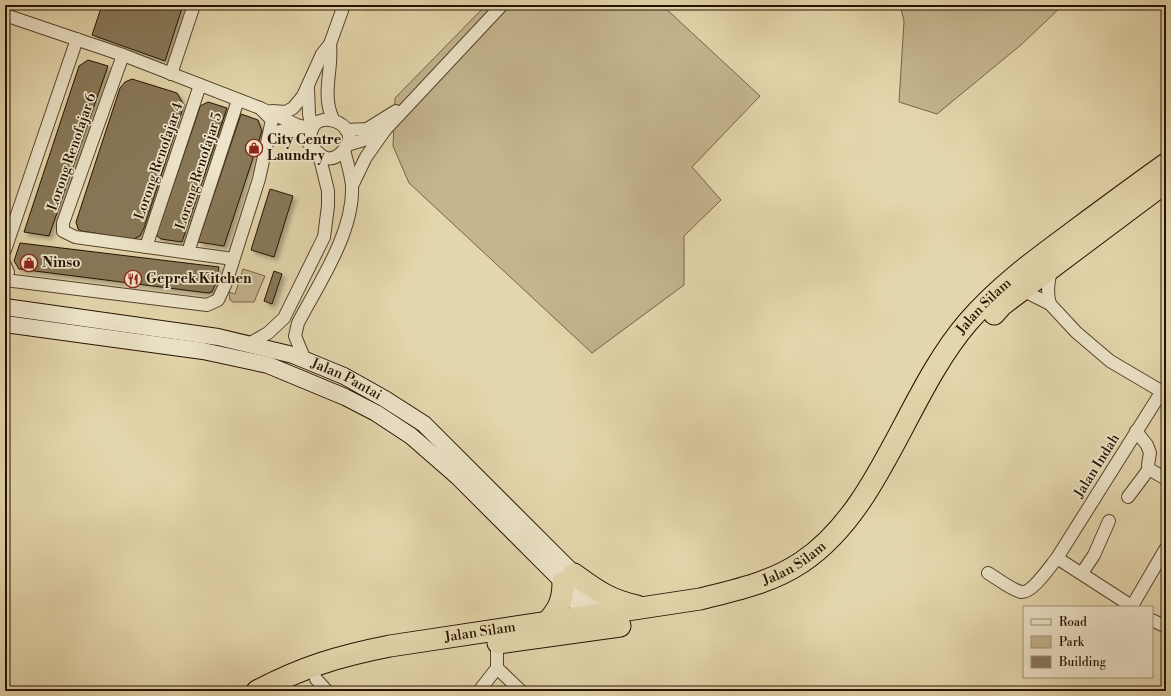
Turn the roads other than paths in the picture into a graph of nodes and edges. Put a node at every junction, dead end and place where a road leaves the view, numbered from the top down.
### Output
1 (194, 5) edge
2 (344, 5) edge
3 (502, 5) edge
4 (5, 15) edge
5 (77, 39) junction
6 (330, 44) junction
7 (123, 55) junction
8 (170, 74) junction
9 (200, 85) junction
10 (308, 85) junction
11 (238, 100) junction
12 (411, 101) junction
13 (260, 108) junction
14 (333, 119) junction
15 (312, 129) junction
16 (346, 130) junction
17 (385, 130) junction
18 (268, 141) junction
19 (311, 144) junction
20 (345, 147) junction
21 (319, 154) junction
22 (1166, 164) edge
23 (1166, 182) edge
24 (352, 186) junction
25 (146, 247) junction
26 (5, 250) edge
27 (188, 252) junction
28 (233, 258) junction
29 (5, 265) edge
30 (1052, 268) junction
31 (5, 280) edge
32 (1022, 290) junction
33 (1050, 304) junction
34 (5, 307) edge
35 (5, 324) edge
36 (249, 344) junction
37 (305, 360) junction
38 (1164, 392) edge
39 (1136, 431) junction
40 (1150, 469) junction
41 (1166, 479) edge
42 (1128, 497) dead end
43 (1109, 521) dead end
44 (1166, 548) edge
45 (1058, 558) junction
46 (1082, 572) junction
47 (988, 573) dead end
48 (568, 578) junction
49 (1131, 606) edge
50 (1134, 606) edge
51 (646, 608) junction
52 (1153, 620) edge
53 (548, 621) junction
54 (595, 622) junction
55 (1166, 627) edge
56 (496, 643) junction
57 (497, 668) junction
58 (321, 685) edge
59 (483, 690) edge
60 (257, 691) edge
61 (288, 691) edge
62 (521, 691) edge

1 - 8 street
2 - 6 street
3 - 12 street
4 - 5 street
5 - 7 street
5 - 26 street
6 - 10 street
6 - 14 street
7 - 8 street
7 - 25 street, Lorong Renofajar 6
8 - 9 street
9 - 11 street
9 - 25 street, Lorong Renofajar 4
10 - 13 street
10 - 15 street
11 - 13 street
11 - 27 street, Lorong Renofajar 5
12 - 16 street
12 - 17 street
13 - 15 street
13 - 18 street
14 - 15 street
14 - 16 street
15 - 19 street
16 - 20 street
17 - 20 street
17 - 24 street
18 - 19 street
18 - 28 street
19 - 21 street
20 - 21 street
20 - 24 street
21 - 36 street
22 - 51 highway, Jalan Silam
23 - 30 highway, Jalan Silam
24 - 37 street
25 - 27 street, Lorong Renofajar 6
27 - 28 street, Lorong Renofajar 6
28 - 31 street
29 - 31 street
30 - 32 highway, Jalan Silam
30 - 33 street
32 - 33 street
32 - 54 highway, Jalan Silam
33 - 38 street
34 - 36 street, Jalan Pantai
35 - 48 street, Jalan Pantai
36 - 37 street, Jalan Pantai
37 - 48 street, Jalan Pantai
38 - 39 street, Jalan Indah
39 - 40 street
39 - 45 street, Jalan Indah
40 - 41 street
40 - 42 street
43 - 46 street
44 - 50 street
45 - 46 street
45 - 47 street, Jalan Indah
46 - 49 street
48 - 51 highway
48 - 53 highway
48 - 54 street, Jalan Pantai
51 - 54 highway, Jalan Silam
52 - 55 street
53 - 54 highway, Jalan Silam
53 - 60 highway, Jalan Silam
54 - 56 highway, Jalan Silam
56 - 57 street
56 - 58 highway, Jalan Silam
57 - 59 street
57 - 62 street
58 - 61 highway, Jalan Silam

